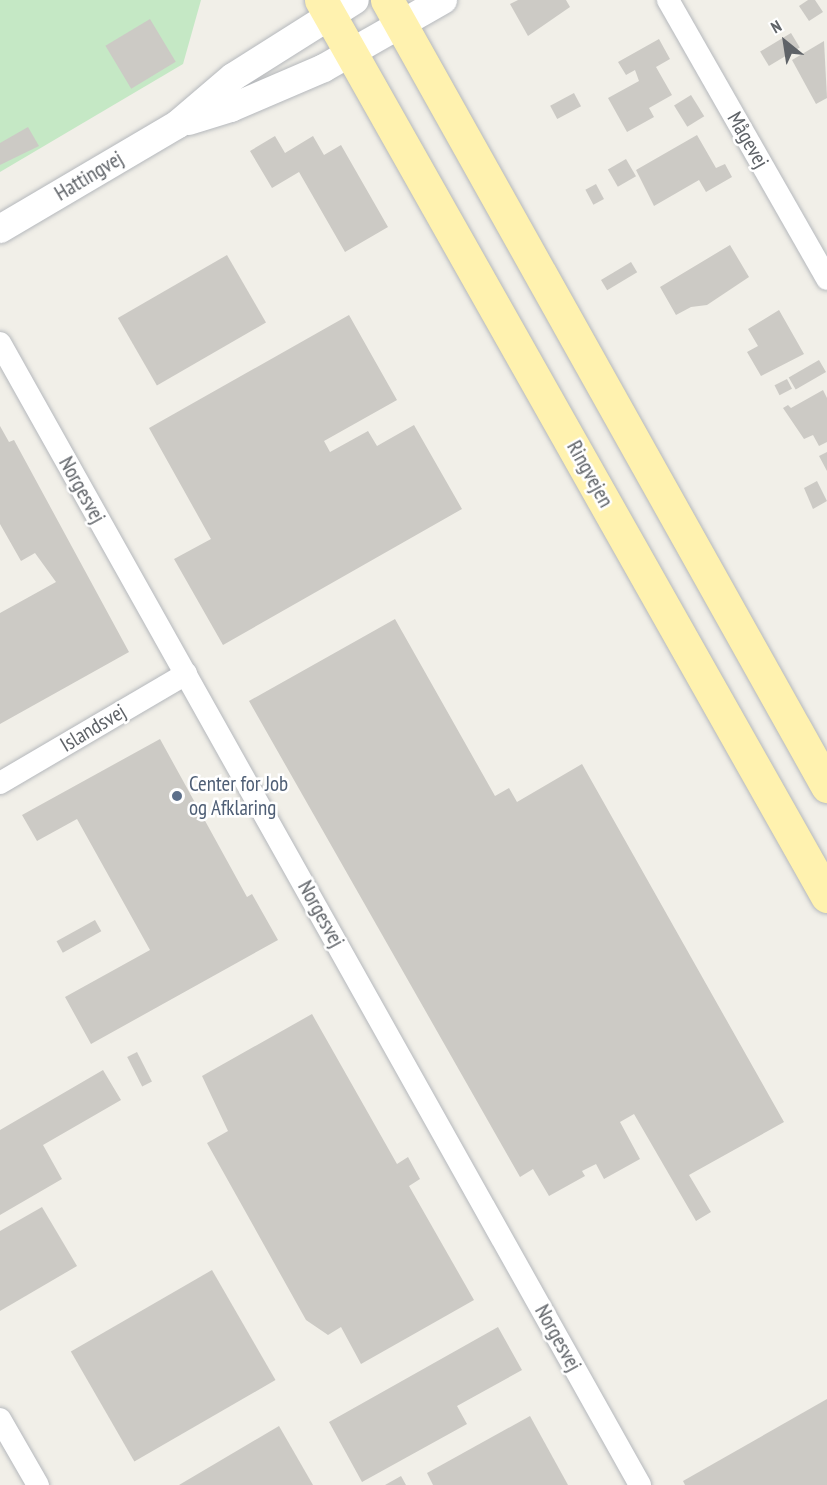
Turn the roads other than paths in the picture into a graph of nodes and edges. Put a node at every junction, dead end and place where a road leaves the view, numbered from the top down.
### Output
1 (443, 0) edge
2 (668, 0) edge
3 (335, 5) edge
4 (395, 12) edge
5 (351, 52) junction
6 (178, 124) junction
7 (0, 229) edge
8 (824, 267) edge
9 (0, 343) edge
10 (186, 674) junction
11 (0, 783) edge
12 (827, 786) edge
13 (827, 896) edge
14 (0, 1419) edge
15 (38, 1485) edge
16 (640, 1485) edge

1 - 4 street, Hattingvej
2 - 8 street, Mågevej
3 - 5 main road, Ringvejen
3 - 6 street, Hattingvej
4 - 5 street, Hattingvej
4 - 12 main road
5 - 6 street, Hattingvej
5 - 13 main road, Ringvejen
6 - 7 street, Hattingvej
9 - 10 street, Norgesvej
10 - 11 street, Islandsvej
10 - 16 street, Norgesvej
14 - 15 street

